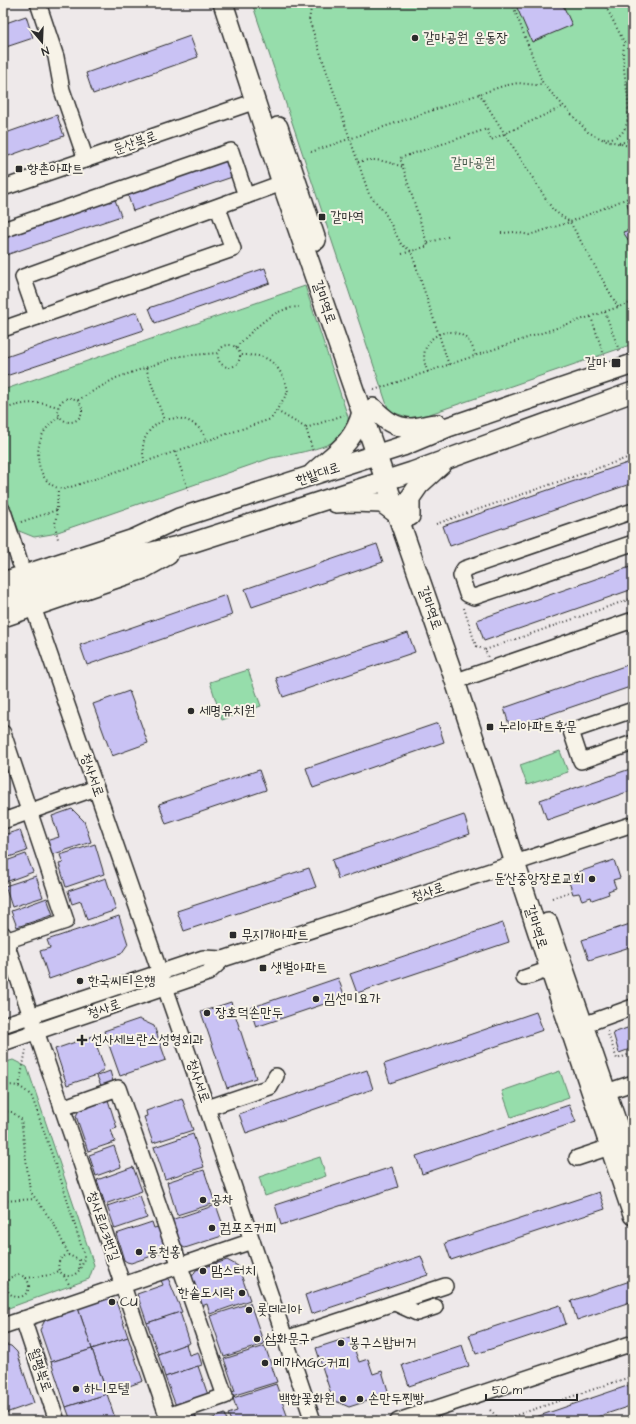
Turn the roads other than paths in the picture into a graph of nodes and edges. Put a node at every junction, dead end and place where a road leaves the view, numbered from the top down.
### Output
1 (38, 3) edge
2 (223, 3) edge
3 (236, 3) edge
4 (262, 99) junction
5 (86, 160) junction
6 (282, 184) junction
7 (3, 188) edge
8 (246, 196) junction
9 (218, 208) junction
10 (3, 230) edge
11 (37, 317) junction
12 (3, 329) edge
13 (627, 360) edge
14 (633, 392) edge
15 (370, 403) junction
16 (448, 427) junction
17 (382, 453) junction
18 (458, 454) junction
19 (307, 478) junction
20 (391, 478) junction
21 (318, 501) junction
22 (3, 511) edge
23 (633, 511) edge
24 (404, 515) junction
25 (179, 518) junction
26 (191, 543) junction
27 (633, 543) edge
28 (12, 566) edge
29 (3, 582) edge
30 (3, 600) edge
31 (33, 607) junction
32 (3, 617) edge
33 (633, 620) edge
34 (465, 678) junction
35 (633, 710) edge
36 (3, 733) edge
37 (633, 743) edge
38 (96, 788) junction
39 (30, 812) junction
40 (3, 821) edge
41 (633, 824) edge
42 (521, 861) junction
43 (4, 938) edge
44 (223, 959) junction
45 (550, 969) junction
46 (160, 972) junction
47 (524, 978) dead end
48 (166, 988) junction
49 (633, 1007) edge
50 (31, 1015) junction
51 (583, 1024) junction
52 (3, 1025) edge
53 (37, 1032) junction
54 (3, 1043) edge
55 (276, 1076) dead end
56 (633, 1083) edge
57 (606, 1092) junction
58 (62, 1108) junction
59 (207, 1108) junction
60 (610, 1147) junction
61 (577, 1158) dead end
62 (633, 1170) edge
63 (633, 1215) edge
64 (252, 1241) junction
65 (180, 1265) junction
66 (123, 1285) junction
67 (445, 1286) dead end
68 (394, 1303) junction
69 (435, 1307) dead end
70 (23, 1319) junction
71 (3, 1326) edge
72 (285, 1339) junction
73 (633, 1343) edge
74 (168, 1419) edge
75 (57, 1421) edge
76 (313, 1421) edge
77 (398, 1421) edge

1 - 5 street
2 - 4 main road, 갈마역로
3 - 4 main road, 갈마역로
4 - 5 street, 둔산북로
4 - 6 main road, 갈마역로
4 - 15 main road, 갈마역로
5 - 7 street, 둔산북로
6 - 8 street
6 - 15 main road, 갈마역로
8 - 9 street
8 - 10 street
9 - 11 street
9 - 11 street
11 - 12 street
13 - 16 main road, 한밭대로
14 - 18 main road, 한밭대로
15 - 16 main road
15 - 17 main road, 갈마역로
15 - 19 main road
16 - 17 main road, 한밭대로
17 - 19 main road, 한밭대로
17 - 20 main road, 갈마역로
18 - 20 main road, 한밭대로
18 - 24 main road
19 - 25 main road, 한밭대로
20 - 21 main road, 한밭대로
20 - 24 main road, 갈마역로
21 - 24 main road
21 - 26 main road, 한밭대로
22 - 28 street
23 - 27 street
24 - 34 main road, 갈마역로
24 - 42 main road, 갈마역로
25 - 28 main road
25 - 29 main road, 한밭대로
26 - 30 main road, 한밭대로
26 - 31 main road
31 - 32 main road
31 - 38 street, 청사서로
33 - 34 street
34 - 42 main road, 갈마역로
35 - 37 street
36 - 39 street
38 - 39 street
38 - 46 street, 청사서로
39 - 40 street
39 - 43 street
41 - 42 street, 청사로
42 - 44 street, 청사로
42 - 45 main road, 갈마역로
42 - 51 main road, 갈마역로
43 - 50 street, 청사로123번길
44 - 46 street, 청사로
44 - 48 street, 청사로
45 - 47 street
45 - 60 main road, 갈마역로
46 - 48 street, 청사서로
46 - 50 street, 청사로
48 - 53 street, 청사로
48 - 59 street, 청사서로
49 - 51 street
50 - 52 street, 청사로
50 - 53 street, 청사로123번길
51 - 57 main road, 갈마역로
53 - 54 street, 청사로
53 - 58 street, 청사로123번길
55 - 59 street
56 - 57 street
57 - 62 main road, 갈마역로
58 - 65 street
58 - 66 street, 청사로123번길
59 - 64 street, 청사서로
60 - 61 street
60 - 63 main road, 갈마역로
64 - 65 street
64 - 72 street, 청사서로
65 - 66 street
65 - 74 street
66 - 70 street
66 - 74 street, 청사로123번길
67 - 68 street
68 - 69 street
68 - 72 street
70 - 71 street
70 - 75 street, 월평북로
72 - 76 street, 청사서로
73 - 77 street

